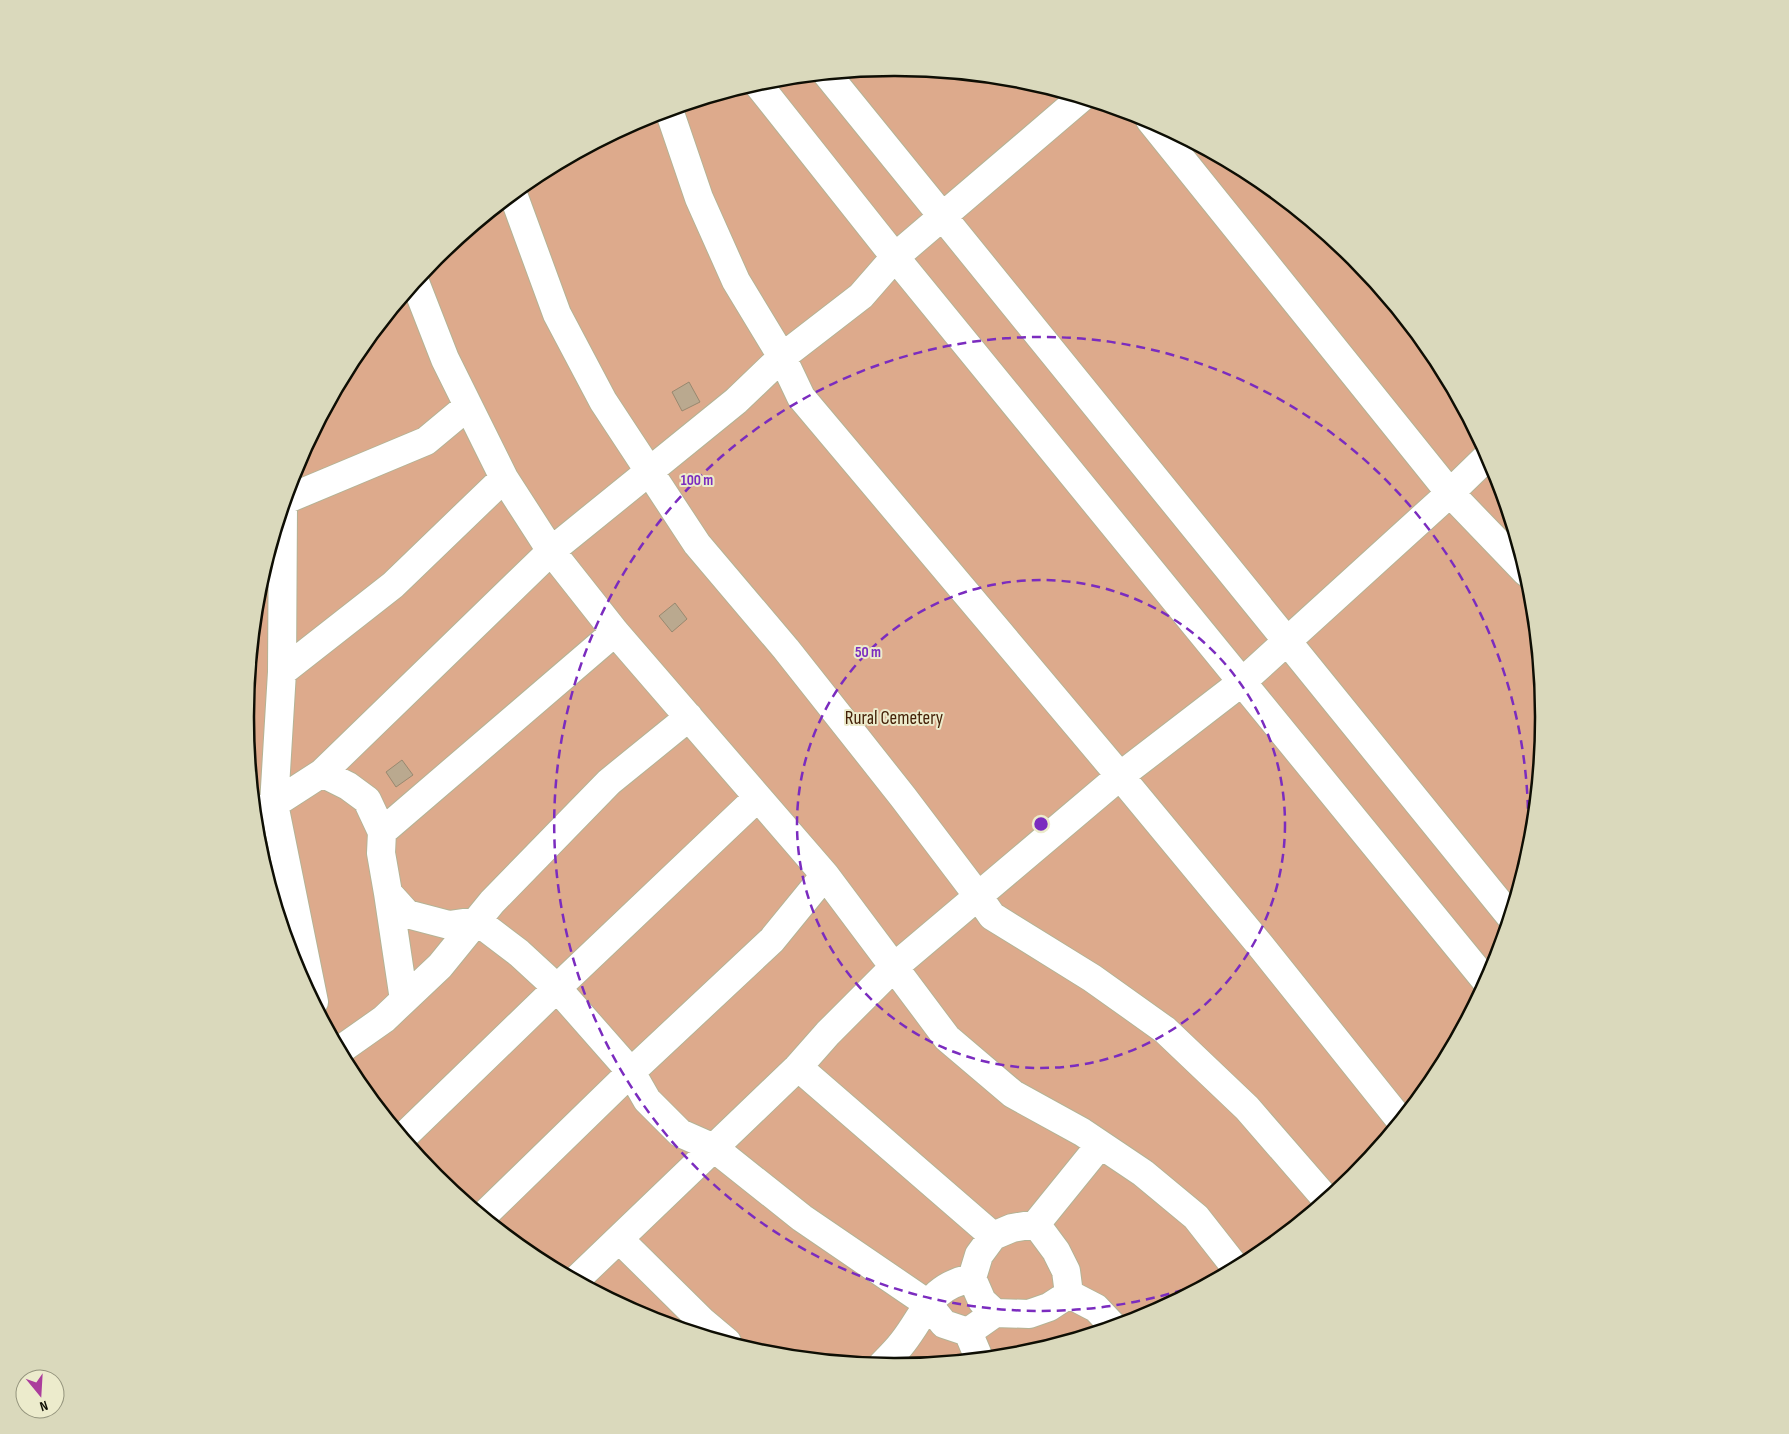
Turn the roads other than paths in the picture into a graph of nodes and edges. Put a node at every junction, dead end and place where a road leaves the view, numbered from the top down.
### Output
1 (832, 80) edge
2 (763, 90) edge
3 (1076, 103) edge
4 (671, 117) edge
5 (1162, 135) edge
6 (516, 201) edge
7 (942, 218) junction
8 (895, 257) junction
9 (418, 290) edge
10 (782, 357) junction
11 (468, 406) junction
12 (1482, 462) edge
13 (649, 470) junction
14 (504, 478) junction
15 (1450, 493) junction
16 (294, 496) edge
17 (283, 528) edge
18 (551, 551) junction
19 (1515, 561) edge
20 (615, 632) junction
21 (1287, 639) junction
22 (282, 672) junction
23 (1242, 682) junction
24 (689, 717) junction
25 (322, 773) junction
26 (1120, 776) junction
27 (757, 798) junction
28 (264, 808) edge
29 (382, 832) junction
30 (825, 875) junction
31 (388, 893) junction
32 (978, 896) junction
33 (1505, 910) edge
34 (477, 921) junction
35 (305, 966) edge
36 (893, 968) junction
37 (1480, 975) edge
38 (557, 988) junction
39 (404, 1000) junction
40 (346, 1046) edge
41 (798, 1067) junction
42 (631, 1072) junction
43 (1396, 1115) edge
44 (408, 1133) edge
45 (1100, 1145) junction
46 (714, 1148) junction
47 (1322, 1194) edge
48 (488, 1212) edge
49 (1036, 1224) junction
50 (992, 1236) junction
51 (619, 1240) junction
52 (1231, 1262) edge
53 (581, 1276) edge
54 (972, 1278) junction
55 (1068, 1294) junction
56 (928, 1304) junction
57 (995, 1312) junction
58 (1108, 1321) edge
59 (715, 1332) edge
60 (968, 1332) junction
61 (977, 1352) edge
62 (889, 1358) edge

1 - 7 lane
2 - 8 lane
3 - 7 lane
4 - 10 lane
5 - 15 lane
6 - 13 lane
7 - 8 lane
7 - 21 lane
8 - 10 lane
8 - 23 lane
9 - 11 lane
10 - 13 lane
10 - 26 lane
11 - 14 lane
11 - 16 lane
12 - 15 lane
13 - 18 lane
13 - 32 lane
14 - 18 lane
14 - 22 lane
15 - 19 lane
15 - 21 lane
17 - 22 lane
18 - 20 lane
18 - 25 lane
20 - 24 lane
20 - 29 lane
21 - 23 lane
21 - 33 lane
22 - 28 lane
23 - 26 lane
23 - 37 lane
24 - 27 lane
24 - 34 lane
25 - 28 lane
25 - 29 lane
26 - 32 lane
26 - 43 lane
27 - 30 lane
27 - 38 lane
28 - 35 lane
29 - 31 lane
30 - 36 lane
30 - 42 lane
31 - 34 lane
31 - 39 lane
32 - 36 lane
32 - 47 lane
34 - 38 lane
34 - 39 lane
36 - 41 lane
36 - 45 lane
38 - 42 lane
38 - 44 lane
39 - 40 lane
41 - 46 lane
41 - 50 lane
42 - 46 lane
42 - 48 lane
45 - 49 lane
45 - 52 lane
46 - 51 lane
46 - 56 lane
49 - 50 lane
49 - 55 lane
50 - 54 lane
51 - 53 lane
51 - 59 lane
54 - 56 lane
54 - 57 lane
55 - 57 lane
55 - 58 lane
56 - 60 lane
56 - 62 lane
57 - 60 lane
60 - 61 lane

